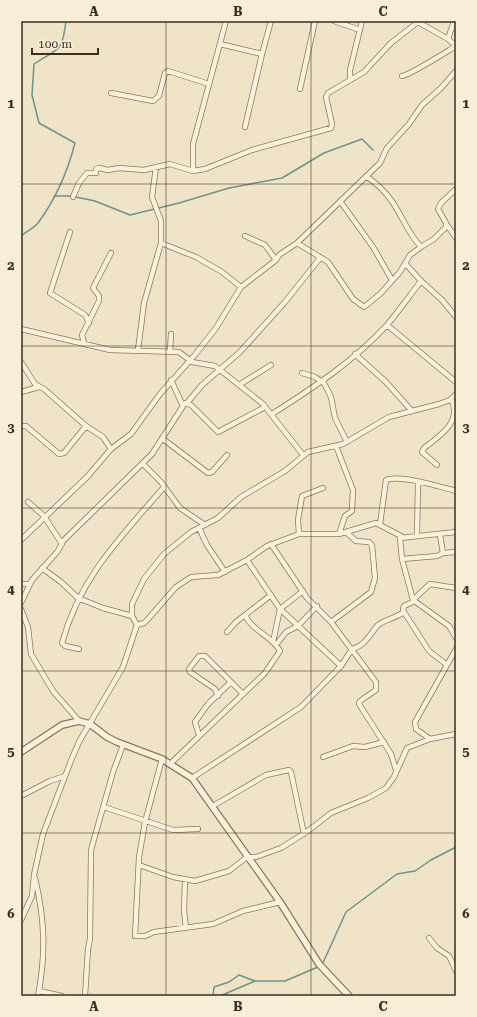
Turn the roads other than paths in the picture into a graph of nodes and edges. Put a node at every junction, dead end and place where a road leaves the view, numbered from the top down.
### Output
1 (226, 21) edge
2 (271, 21) edge
3 (315, 21) edge
4 (334, 21) edge
5 (362, 21) edge
6 (454, 21) edge
7 (415, 22) edge
8 (360, 30) junction
9 (448, 39) junction
10 (220, 44) junction
11 (456, 46) edge
12 (262, 54) junction
13 (456, 71) edge
14 (402, 76) dead end
15 (350, 80) junction
16 (209, 84) junction
17 (300, 90) dead end
18 (111, 93) dead end
19 (245, 127) dead end
20 (156, 167) junction
21 (193, 171) junction
22 (366, 176) junction
23 (456, 191) edge
24 (73, 197) dead end
25 (340, 201) junction
26 (447, 225) junction
27 (70, 232) dead end
28 (245, 236) dead end
29 (456, 238) edge
30 (297, 243) junction
31 (161, 244) junction
32 (421, 247) junction
33 (111, 253) dead end
34 (320, 258) junction
35 (276, 260) junction
36 (405, 263) junction
37 (392, 280) junction
38 (421, 281) junction
39 (241, 287) junction
40 (456, 317) edge
41 (89, 323) junction
42 (387, 325) junction
43 (21, 329) edge
44 (171, 334) dead end
45 (84, 343) junction
46 (138, 350) junction
47 (170, 351) junction
48 (355, 354) junction
49 (190, 361) junction
50 (21, 362) edge
51 (271, 365) dead end
52 (221, 370) junction
53 (302, 373) dead end
54 (171, 380) junction
55 (323, 381) junction
56 (456, 382) edge
57 (239, 385) junction
58 (39, 387) junction
59 (21, 392) edge
60 (456, 394) edge
61 (451, 399) junction
62 (185, 404) junction
63 (265, 408) junction
64 (411, 410) junction
65 (272, 414) junction
66 (21, 426) edge
67 (86, 426) junction
68 (163, 439) junction
69 (348, 442) junction
70 (336, 446) junction
71 (111, 449) junction
72 (227, 454) dead end
73 (303, 455) junction
74 (143, 464) junction
75 (437, 465) dead end
76 (418, 483) junction
77 (164, 487) junction
78 (323, 488) dead end
79 (456, 491) edge
80 (28, 502) dead end
81 (44, 516) junction
82 (380, 524) junction
83 (205, 525) junction
84 (199, 528) junction
85 (346, 532) junction
86 (456, 532) edge
87 (299, 534) junction
88 (339, 534) junction
89 (440, 535) junction
90 (417, 536) junction
91 (400, 538) junction
92 (21, 540) edge
93 (62, 544) junction
94 (271, 544) junction
95 (456, 552) edge
96 (443, 553) junction
97 (402, 559) junction
98 (247, 560) junction
99 (42, 568) junction
100 (225, 572) junction
101 (21, 584) edge
102 (30, 584) junction
103 (456, 588) edge
104 (303, 591) junction
105 (270, 595) junction
106 (78, 598) junction
107 (414, 601) junction
108 (21, 604) edge
109 (317, 606) junction
110 (21, 609) edge
111 (280, 609) junction
112 (404, 612) junction
113 (245, 615) junction
114 (132, 616) junction
115 (332, 622) junction
116 (137, 625) junction
117 (298, 626) junction
118 (227, 632) dead end
119 (456, 638) edge
120 (275, 643) junction
121 (352, 649) junction
122 (456, 649) edge
123 (79, 650) dead end
124 (447, 665) junction
125 (341, 666) junction
126 (231, 682) junction
127 (243, 694) junction
128 (218, 696) junction
129 (79, 721) junction
130 (90, 724) junction
131 (456, 734) edge
132 (199, 735) junction
133 (430, 739) junction
134 (384, 742) junction
135 (123, 744) junction
136 (21, 752) edge
137 (323, 757) dead end
138 (162, 759) junction
139 (170, 764) junction
140 (396, 770) junction
141 (65, 776) junction
142 (192, 778) junction
143 (21, 796) edge
144 (213, 806) junction
145 (104, 807) junction
146 (145, 822) junction
147 (198, 829) dead end
148 (304, 834) junction
149 (247, 857) junction
150 (139, 865) junction
151 (34, 874) junction
152 (185, 880) junction
153 (280, 902) junction
154 (21, 920) edge
155 (186, 928) junction
156 (429, 938) dead end
157 (454, 964) edge
158 (456, 971) edge
159 (38, 994) edge
160 (345, 995) edge
161 (62, 996) edge
162 (85, 996) edge

1 - 10 street
2 - 12 street
3 - 17 street
4 - 8 street
5 - 8 street
6 - 9 street
7 - 9 street
7 - 15 street
8 - 15 street
9 - 11 street
10 - 12 street
10 - 16 street
11 - 14 street
12 - 19 street
13 - 22 street
15 - 21 street
16 - 18 street
16 - 21 street
20 - 21 street
20 - 24 street
20 - 31 street
22 - 25 street
22 - 32 street
23 - 26 street
25 - 30 street
25 - 37 street
26 - 29 street
26 - 32 street
27 - 41 street
28 - 35 street
30 - 34 street
30 - 35 street
31 - 39 street
31 - 46 street
32 - 36 street
33 - 41 street
34 - 37 street
34 - 52 street
35 - 39 street
36 - 37 street
36 - 38 street
38 - 40 street
38 - 42 street
39 - 49 street
41 - 45 street
42 - 48 street
42 - 56 street
43 - 45 street
44 - 47 street
45 - 46 street
46 - 47 street
47 - 49 street
48 - 55 street
48 - 64 street
49 - 52 street
49 - 54 street
50 - 58 street
51 - 57 street
52 - 57 street
52 - 62 street
53 - 55 street
54 - 62 street
54 - 71 street
55 - 65 street
55 - 69 street
57 - 63 street
58 - 59 street
58 - 67 street
60 - 61 street
61 - 64 street
61 - 75 street
62 - 63 street
62 - 68 street
63 - 65 street
64 - 69 street
65 - 73 street
66 - 67 street
67 - 71 street
68 - 72 street
68 - 74 street
69 - 70 street
70 - 73 street
70 - 88 street
71 - 81 street
73 - 83 street
74 - 77 street
74 - 93 street
76 - 79 street
76 - 82 street
76 - 90 street
77 - 83 street
77 - 106 street
78 - 87 street
80 - 81 street
81 - 92 street
81 - 93 street
82 - 85 street
82 - 91 street
83 - 84 street
84 - 100 street
84 - 114 street
85 - 88 street
85 - 115 street
86 - 89 street
87 - 88 street
87 - 94 street
89 - 90 street
89 - 96 street
90 - 91 street
91 - 97 street
93 - 99 street
94 - 98 street
94 - 104 street
95 - 96 street
96 - 97 street
97 - 107 street
98 - 100 street
98 - 105 street
99 - 102 street
99 - 106 street
100 - 116 street
101 - 102 street
102 - 108 street
103 - 107 street
104 - 109 street
104 - 111 street
105 - 111 street
105 - 113 street
106 - 114 street
106 - 123 street
107 - 112 street
107 - 119 street
109 - 115 street
109 - 117 street
110 - 129 street
111 - 117 street
111 - 120 street
112 - 121 street
112 - 124 street
113 - 118 street
113 - 120 street
114 - 116 street
115 - 121 street
116 - 130 street
117 - 120 street
117 - 125 street
120 - 127 street
121 - 125 street
121 - 134 street
122 - 124 street
124 - 133 street
125 - 142 street
126 - 127 street
126 - 128 street
126 - 128 street
127 - 132 street
128 - 132 street
129 - 130 street
129 - 136 street
130 - 135 street
130 - 141 street
131 - 133 street
132 - 139 street
133 - 140 street
134 - 137 street
134 - 140 street
135 - 138 street
135 - 145 street
138 - 139 street
138 - 146 street
139 - 142 street
140 - 148 street
141 - 143 street
141 - 151 street
142 - 144 street
144 - 148 street
144 - 149 street
145 - 146 street
145 - 162 street
146 - 147 street
146 - 150 street
148 - 149 street
149 - 152 street
149 - 153 street
150 - 152 street
150 - 155 street
151 - 154 street
151 - 159 street
152 - 155 street
153 - 155 street
153 - 160 street
156 - 157 street
157 - 158 street
159 - 161 street

